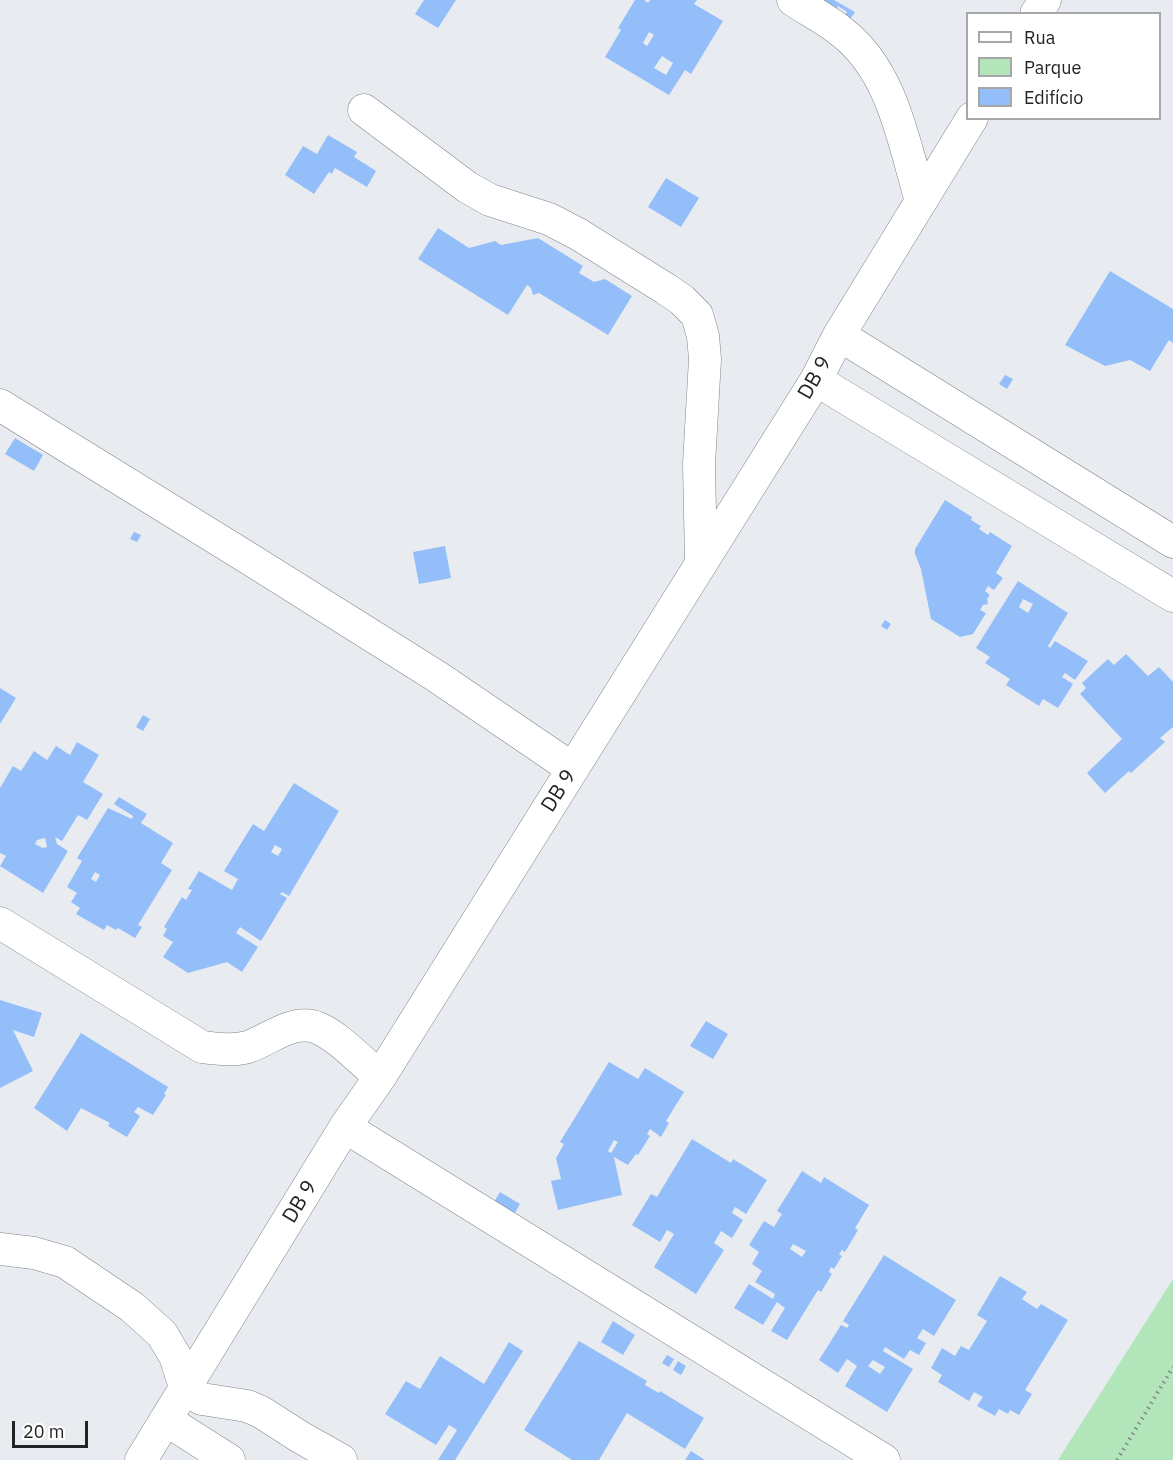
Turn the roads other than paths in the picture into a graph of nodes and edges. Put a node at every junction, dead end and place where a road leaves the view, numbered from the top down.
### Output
1 (793, 0) edge
2 (364, 110) dead end
3 (971, 120) edge
4 (921, 201) junction
5 (839, 335) junction
6 (816, 380) junction
7 (0, 405) edge
8 (1173, 542) edge
9 (701, 562) junction
10 (1173, 596) edge
11 (573, 769) junction
12 (0, 923) edge
13 (380, 1077) junction
14 (345, 1127) junction
15 (0, 1249) edge
16 (186, 1390) junction
17 (166, 1420) junction
18 (141, 1460) edge
19 (230, 1460) edge
20 (341, 1460) edge
21 (884, 1460) edge

1 - 4 street
2 - 9 street
3 - 4 street, DB 9
4 - 5 street, DB 9
5 - 6 street, DB 9
5 - 8 street
6 - 9 street, DB 9
6 - 10 street
7 - 11 street
9 - 11 street, DB 9
11 - 13 street, DB 9
12 - 13 street
13 - 14 street, DB 9
14 - 16 street, DB 9
14 - 21 street
15 - 16 street
16 - 17 street, DB 9
16 - 20 street
17 - 18 street, DB 9
17 - 19 street

